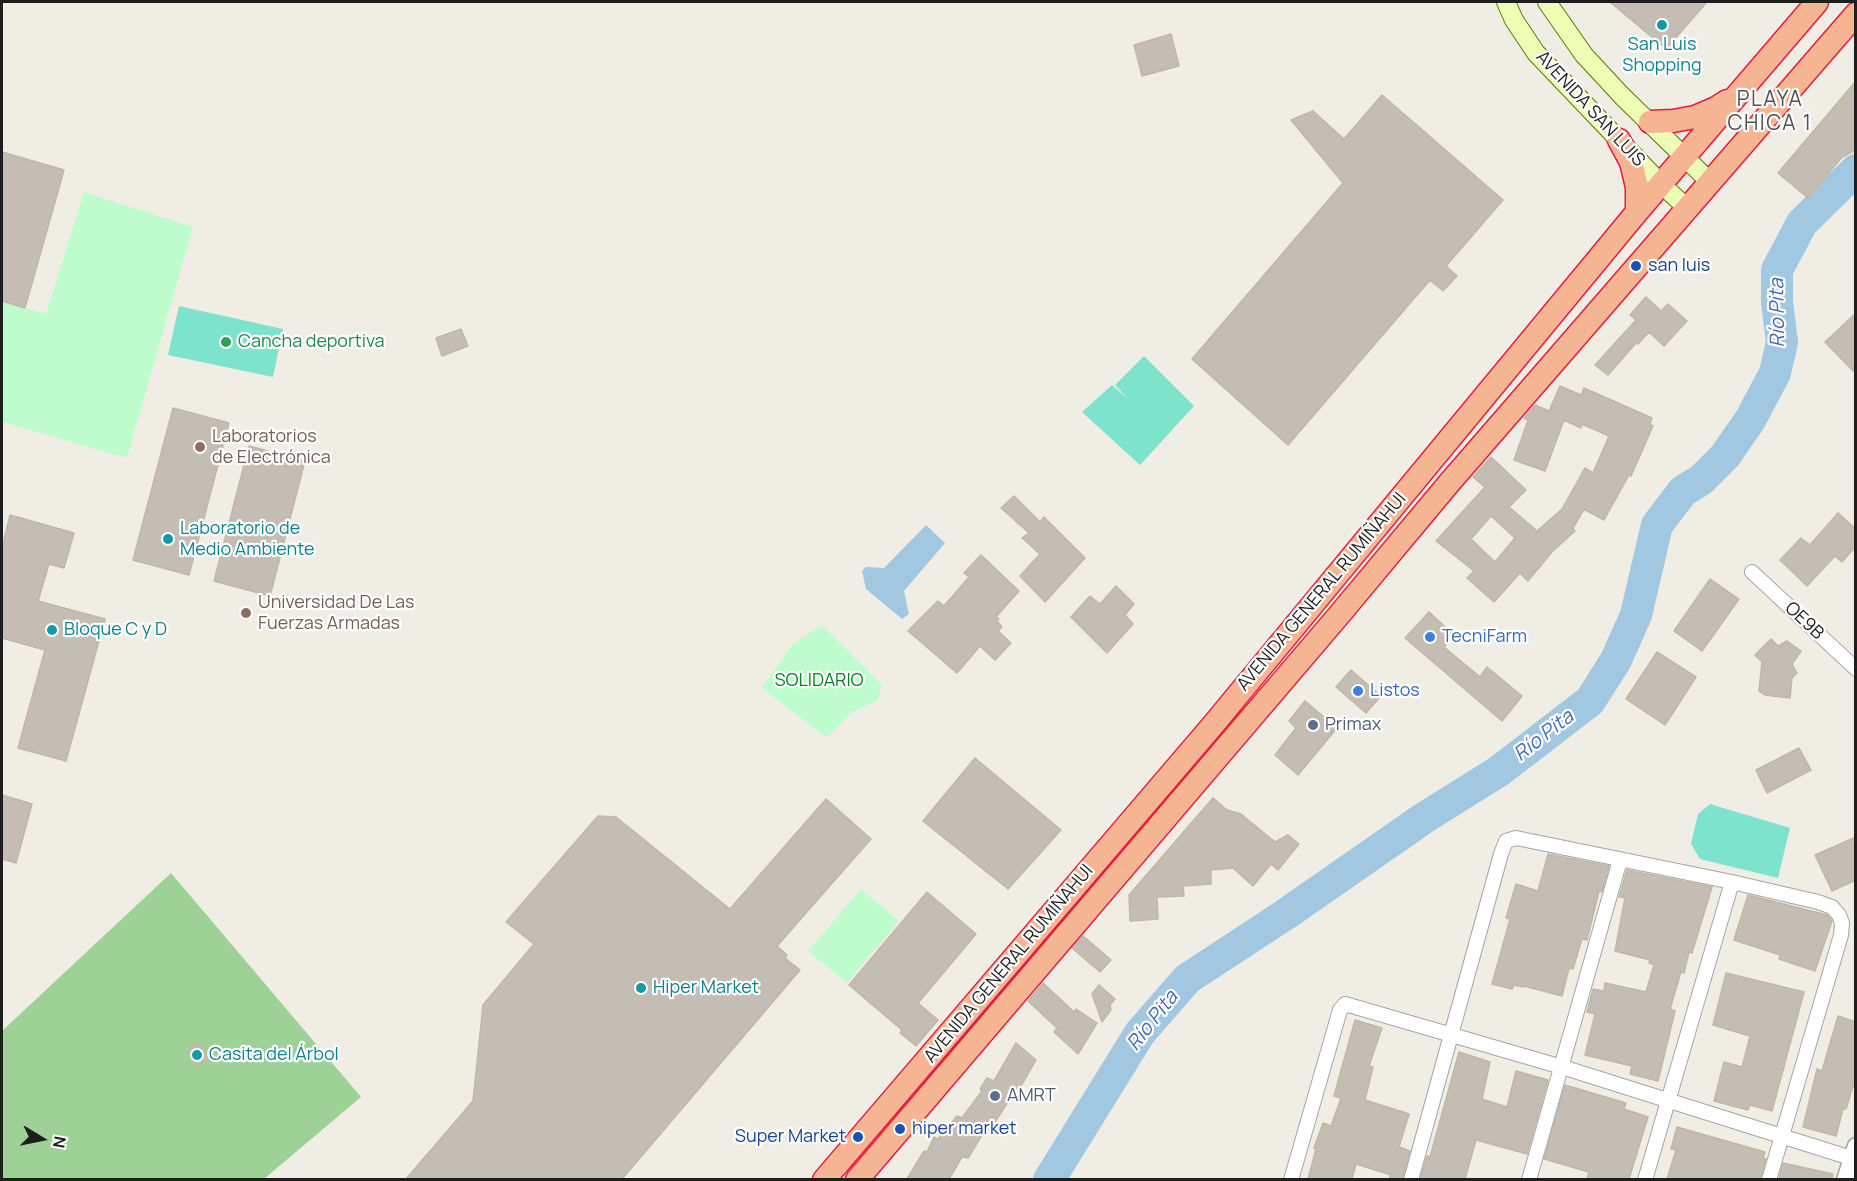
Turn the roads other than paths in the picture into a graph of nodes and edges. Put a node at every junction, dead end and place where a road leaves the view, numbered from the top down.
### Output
1 (1506, 2) edge
2 (1547, 2) edge
3 (1816, 2) edge
4 (1856, 14) edge
5 (1736, 95) junction
6 (1650, 122) junction
7 (1619, 140) junction
8 (1684, 156) junction
9 (1709, 181) junction
10 (1661, 184) junction
11 (1687, 208) junction
12 (1637, 213) junction
13 (1752, 572) dead end
14 (1854, 666) edge
15 (1620, 860) junction
16 (1732, 882) junction
17 (1450, 1035) junction
18 (1562, 1067) junction
19 (1668, 1102) junction
20 (1782, 1136) junction
21 (1853, 1152) edge
22 (824, 1179) edge
23 (857, 1179) edge
24 (1291, 1179) edge
25 (1411, 1179) edge
26 (1529, 1179) edge
27 (1645, 1179) edge
28 (1769, 1179) edge
29 (1845, 1179) edge

1 - 7 main road, AVENIDA SAN LUIS
2 - 6 main road, AVENIDA SAN LUIS
3 - 5 highway, AVENIDA GENERAL RUMIÑAHUI
4 - 9 highway, AVENIDA GENERAL RUMIÑAHUI
5 - 6 highway
5 - 8 highway, AVENIDA GENERAL RUMIÑAHUI
6 - 8 main road, AVENIDA SAN LUIS
7 - 10 main road, AVENIDA SAN LUIS
7 - 12 highway
8 - 9 main road, AVENIDA SAN LUIS
8 - 10 highway, AVENIDA GENERAL RUMIÑAHUI
9 - 11 highway, AVENIDA GENERAL RUMIÑAHUI
10 - 11 main road, AVENIDA SAN LUIS
10 - 12 highway, AVENIDA GENERAL RUMIÑAHUI
11 - 23 highway, AVENIDA GENERAL RUMIÑAHUI
12 - 22 highway, AVENIDA GENERAL RUMIÑAHUI
13 - 14 street, OE9B
15 - 16 street
15 - 17 street
15 - 18 street
16 - 19 street
16 - 20 street
17 - 18 street
17 - 24 street
17 - 25 street
18 - 19 street
18 - 26 street
19 - 20 street
19 - 27 street
20 - 21 street
20 - 28 street
21 - 29 street

